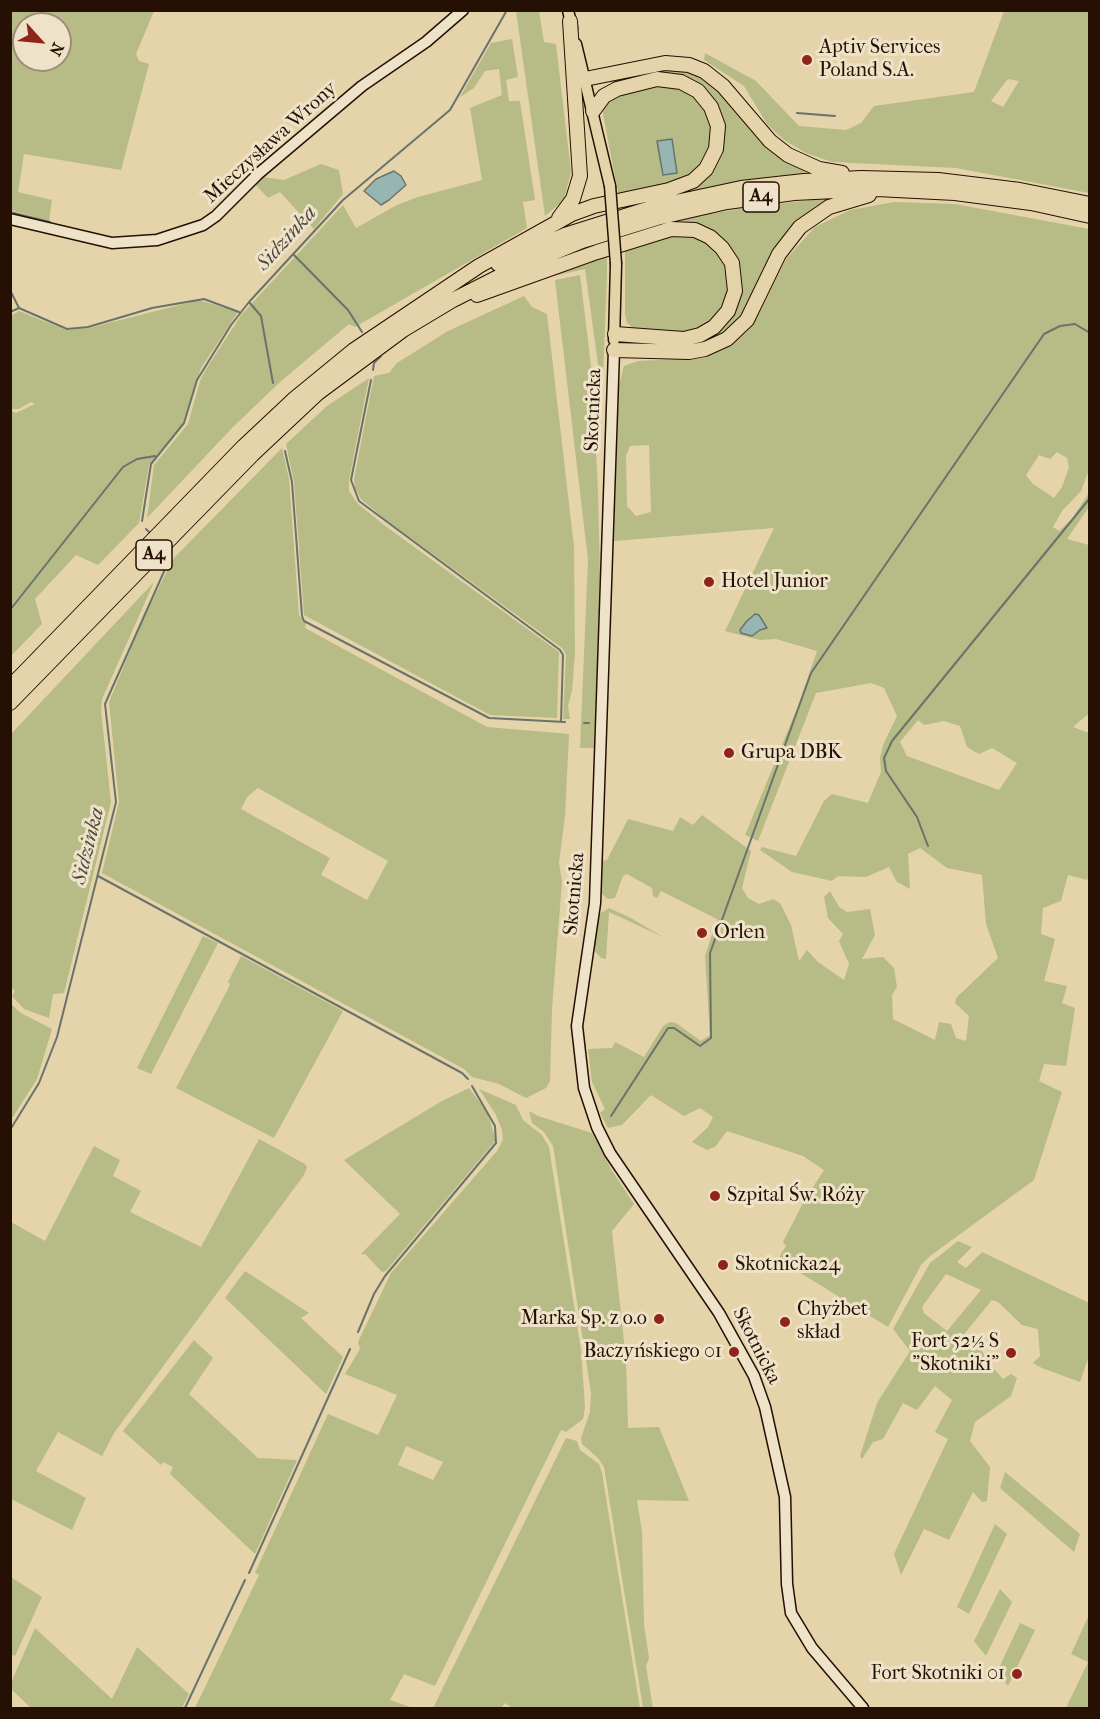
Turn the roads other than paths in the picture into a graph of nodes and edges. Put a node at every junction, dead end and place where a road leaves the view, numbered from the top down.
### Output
1 (463, 10) edge
2 (569, 16) edge
3 (585, 79) junction
4 (593, 111) junction
5 (880, 178) junction
6 (896, 189) junction
7 (1089, 204) edge
8 (1089, 216) edge
9 (10, 219) edge
10 (553, 224) junction
11 (427, 308) junction
12 (615, 334) junction
13 (614, 350) junction
14 (10, 687) edge
15 (10, 704) edge
16 (863, 1708) edge

1 - 9 main road, Mieczysława Wrony
2 - 3 main road, Skotnicka
2 - 10 highway
3 - 4 main road, Skotnicka
3 - 5 highway
4 - 10 highway
4 - 12 main road, Skotnicka, bridge
5 - 7 highway, A4
5 - 11 highway, A4
6 - 8 highway, A4
6 - 11 highway, A4
6 - 13 highway
10 - 11 highway
11 - 12 highway
11 - 14 highway, A4
11 - 15 highway, A4
12 - 13 main road, Skotnicka
13 - 16 main road, Skotnicka

